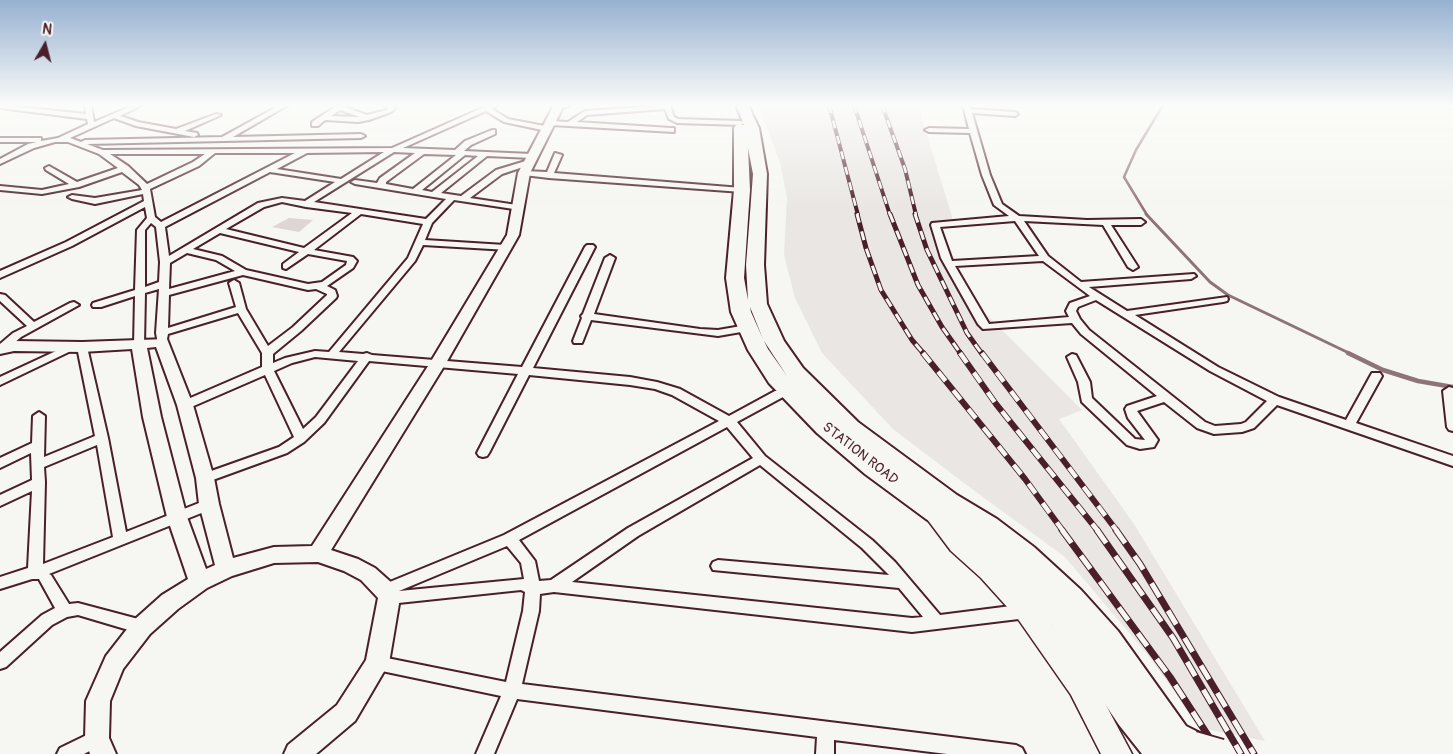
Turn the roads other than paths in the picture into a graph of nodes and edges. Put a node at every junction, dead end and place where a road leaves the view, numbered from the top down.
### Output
1 (53, 140) edge
2 (66, 140) edge
3 (167, 140) edge
4 (224, 140) edge
5 (309, 140) edge
6 (415, 140) edge
7 (474, 140) edge
8 (541, 140) edge
9 (742, 140) edge
10 (746, 140) edge
11 (754, 140) edge
12 (976, 140) edge
13 (78, 142) junction
14 (0, 146) edge
15 (31, 146) junction
16 (303, 150) junction
17 (393, 150) junction
18 (211, 151) junction
19 (423, 151) junction
20 (102, 152) junction
21 (460, 153) junction
22 (484, 154) junction
23 (558, 155) dead end
24 (0, 162) edge
25 (528, 164) junction
26 (49, 168) dead end
27 (125, 168) junction
28 (271, 170) junction
29 (549, 176) junction
30 (341, 182) junction
31 (355, 182) dead end
32 (76, 185) junction
33 (383, 186) junction
34 (0, 188) edge
35 (146, 189) junction
36 (742, 190) junction
37 (414, 192) junction
38 (433, 195) junction
39 (72, 197) dead end
40 (452, 197) junction
41 (463, 199) junction
42 (149, 202) junction
43 (306, 204) junction
44 (517, 208) junction
45 (358, 212) junction
46 (151, 218) junction
47 (1017, 218) junction
48 (428, 222) junction
49 (1105, 222) junction
50 (1141, 222) dead end
51 (160, 226) junction
52 (218, 230) junction
53 (419, 242) junction
54 (590, 247) dead end
55 (505, 248) junction
56 (185, 250) junction
57 (304, 252) junction
58 (610, 258) dead end
59 (1045, 258) junction
60 (164, 262) junction
61 (950, 264) junction
62 (286, 266) dead end
63 (1133, 267) dead end
64 (243, 272) junction
65 (0, 275) edge
66 (1191, 276) dead end
67 (234, 283) dead end
68 (1079, 284) junction
69 (317, 286) junction
70 (164, 288) junction
71 (139, 292) junction
72 (1, 297) edge
73 (1096, 297) junction
74 (1223, 299) dead end
75 (74, 305) dead end
76 (97, 305) dead end
77 (241, 309) junction
78 (1125, 314) junction
79 (586, 316) junction
80 (1075, 320) junction
81 (34, 326) junction
82 (747, 328) junction
83 (162, 337) junction
84 (578, 341) dead end
85 (139, 345) junction
86 (77, 347) junction
87 (1, 349) edge
88 (267, 352) junction
89 (334, 354) junction
90 (367, 356) junction
91 (1072, 357) dead end
92 (438, 363) junction
93 (268, 369) junction
94 (524, 371) junction
95 (1376, 376) dead end
96 (0, 381) edge
97 (1449, 391) dead end
98 (779, 394) dead end
99 (1166, 397) junction
100 (1274, 400) junction
101 (185, 405) junction
102 (39, 416) dead end
103 (728, 421) junction
104 (1350, 424) junction
105 (1453, 427) edge
106 (102, 438) junction
107 (300, 439) junction
108 (38, 445) junction
109 (861, 447) junction
110 (483, 453) dead end
111 (761, 459) junction
112 (1453, 461) edge
113 (0, 463) edge
114 (37, 465) junction
115 (205, 478) junction
116 (39, 482) junction
117 (0, 501) edge
118 (209, 504) junction
119 (942, 507) junction
120 (177, 517) junction
121 (509, 539) junction
122 (121, 540) junction
123 (318, 554) junction
124 (718, 566) dead end
125 (226, 569) junction
126 (40, 577) junction
127 (200, 582) junction
128 (903, 582) junction
129 (0, 583) edge
130 (554, 586) junction
131 (533, 588) junction
132 (387, 594) junction
133 (65, 611) junction
134 (1027, 611) junction
135 (937, 623) junction
136 (142, 627) junction
137 (0, 662) edge
138 (377, 663) junction
139 (512, 691) junction
140 (826, 730) junction
141 (1180, 744) edge
142 (100, 746) edge
143 (938, 749) edge
144 (66, 754) edge
145 (297, 754) edge
146 (486, 754) edge
147 (825, 754) edge
148 (1016, 754) edge
149 (1117, 754) edge

1 - 15 street
2 - 13 street
3 - 13 street
4 - 18 street
5 - 16 street
6 - 17 street
7 - 21 street
8 - 25 street
9 - 36 highway, STATION ROAD
10 - 109 highway
11 - 109 highway, STATION ROAD
12 - 47 street
13 - 20 street
14 - 15 street
15 - 24 street
16 - 17 street
16 - 18 street
16 - 28 street
17 - 19 street
17 - 30 street
18 - 20 street
18 - 35 street
19 - 21 street
19 - 33 street
20 - 27 street
21 - 22 street
21 - 37 street
22 - 25 street
22 - 38 street
23 - 29 street
25 - 29 street
25 - 41 street
25 - 44 street
26 - 32 street
27 - 32 street
27 - 35 street
28 - 30 street
28 - 51 street
29 - 36 street
30 - 43 street
31 - 33 street
32 - 34 street
33 - 37 street
35 - 39 street
35 - 42 street
36 - 82 highway, STATION ROAD
37 - 38 street
38 - 40 street
40 - 41 street
40 - 48 street
41 - 44 street
42 - 46 street
42 - 65 street
43 - 45 street
43 - 52 street
44 - 55 street
45 - 48 street
45 - 57 street
46 - 51 street
46 - 71 street
47 - 49 street
47 - 59 street
47 - 61 street
48 - 53 street
49 - 50 street
49 - 63 street
51 - 60 street
52 - 56 street
52 - 57 street
53 - 55 street
53 - 89 street
54 - 94 street
55 - 92 street
56 - 60 street
56 - 64 street
57 - 62 street
57 - 69 street
58 - 79 street
59 - 61 street
59 - 68 street
60 - 70 street
61 - 80 street
64 - 69 street
64 - 70 street
66 - 68 street
67 - 77 street
68 - 73 street
69 - 88 street
70 - 71 street
70 - 83 street
71 - 76 street
71 - 85 street
72 - 81 street
73 - 78 street
73 - 80 street
74 - 78 street
75 - 81 street
77 - 83 street
77 - 88 street
78 - 100 street
79 - 82 street
79 - 84 street
80 - 99 street
81 - 87 street
82 - 109 highway, STATION ROAD
83 - 85 street
83 - 101 street
85 - 86 street
85 - 120 street
86 - 87 street
86 - 96 street
86 - 106 street
88 - 93 street
89 - 90 street
89 - 93 street
90 - 92 street
90 - 107 street
91 - 99 street
92 - 94 street
92 - 123 street
93 - 101 street
93 - 107 street
94 - 103 street
94 - 110 street
95 - 104 street
97 - 105 street
98 - 103 street
99 - 100 street
100 - 104 street
101 - 115 street
102 - 108 street
103 - 111 street
103 - 121 street
104 - 112 street
106 - 114 street
106 - 122 street
107 - 115 street
108 - 113 street
108 - 114 street
109 - 119 highway, STATION ROAD
111 - 128 street
111 - 130 street
114 - 116 street
115 - 118 street
116 - 117 street
116 - 126 street
118 - 120 street
118 - 125 street
119 - 134 main road, STATION ROAD
119 - 141 highway
120 - 122 street
120 - 127 street
121 - 131 street
121 - 132 street
122 - 126 street
123 - 125 street
123 - 132 street
124 - 128 street
125 - 127 street
126 - 129 street
126 - 133 street
127 - 136 street
128 - 135 street
130 - 131 street
130 - 135 street
131 - 132 street
131 - 139 street
132 - 138 street
133 - 136 street
133 - 137 street
134 - 135 street
134 - 149 main road, STATION ROAD
136 - 142 street
138 - 139 street
138 - 145 street
139 - 140 street
139 - 146 street
140 - 143 street
140 - 147 street
142 - 144 street
143 - 148 street

